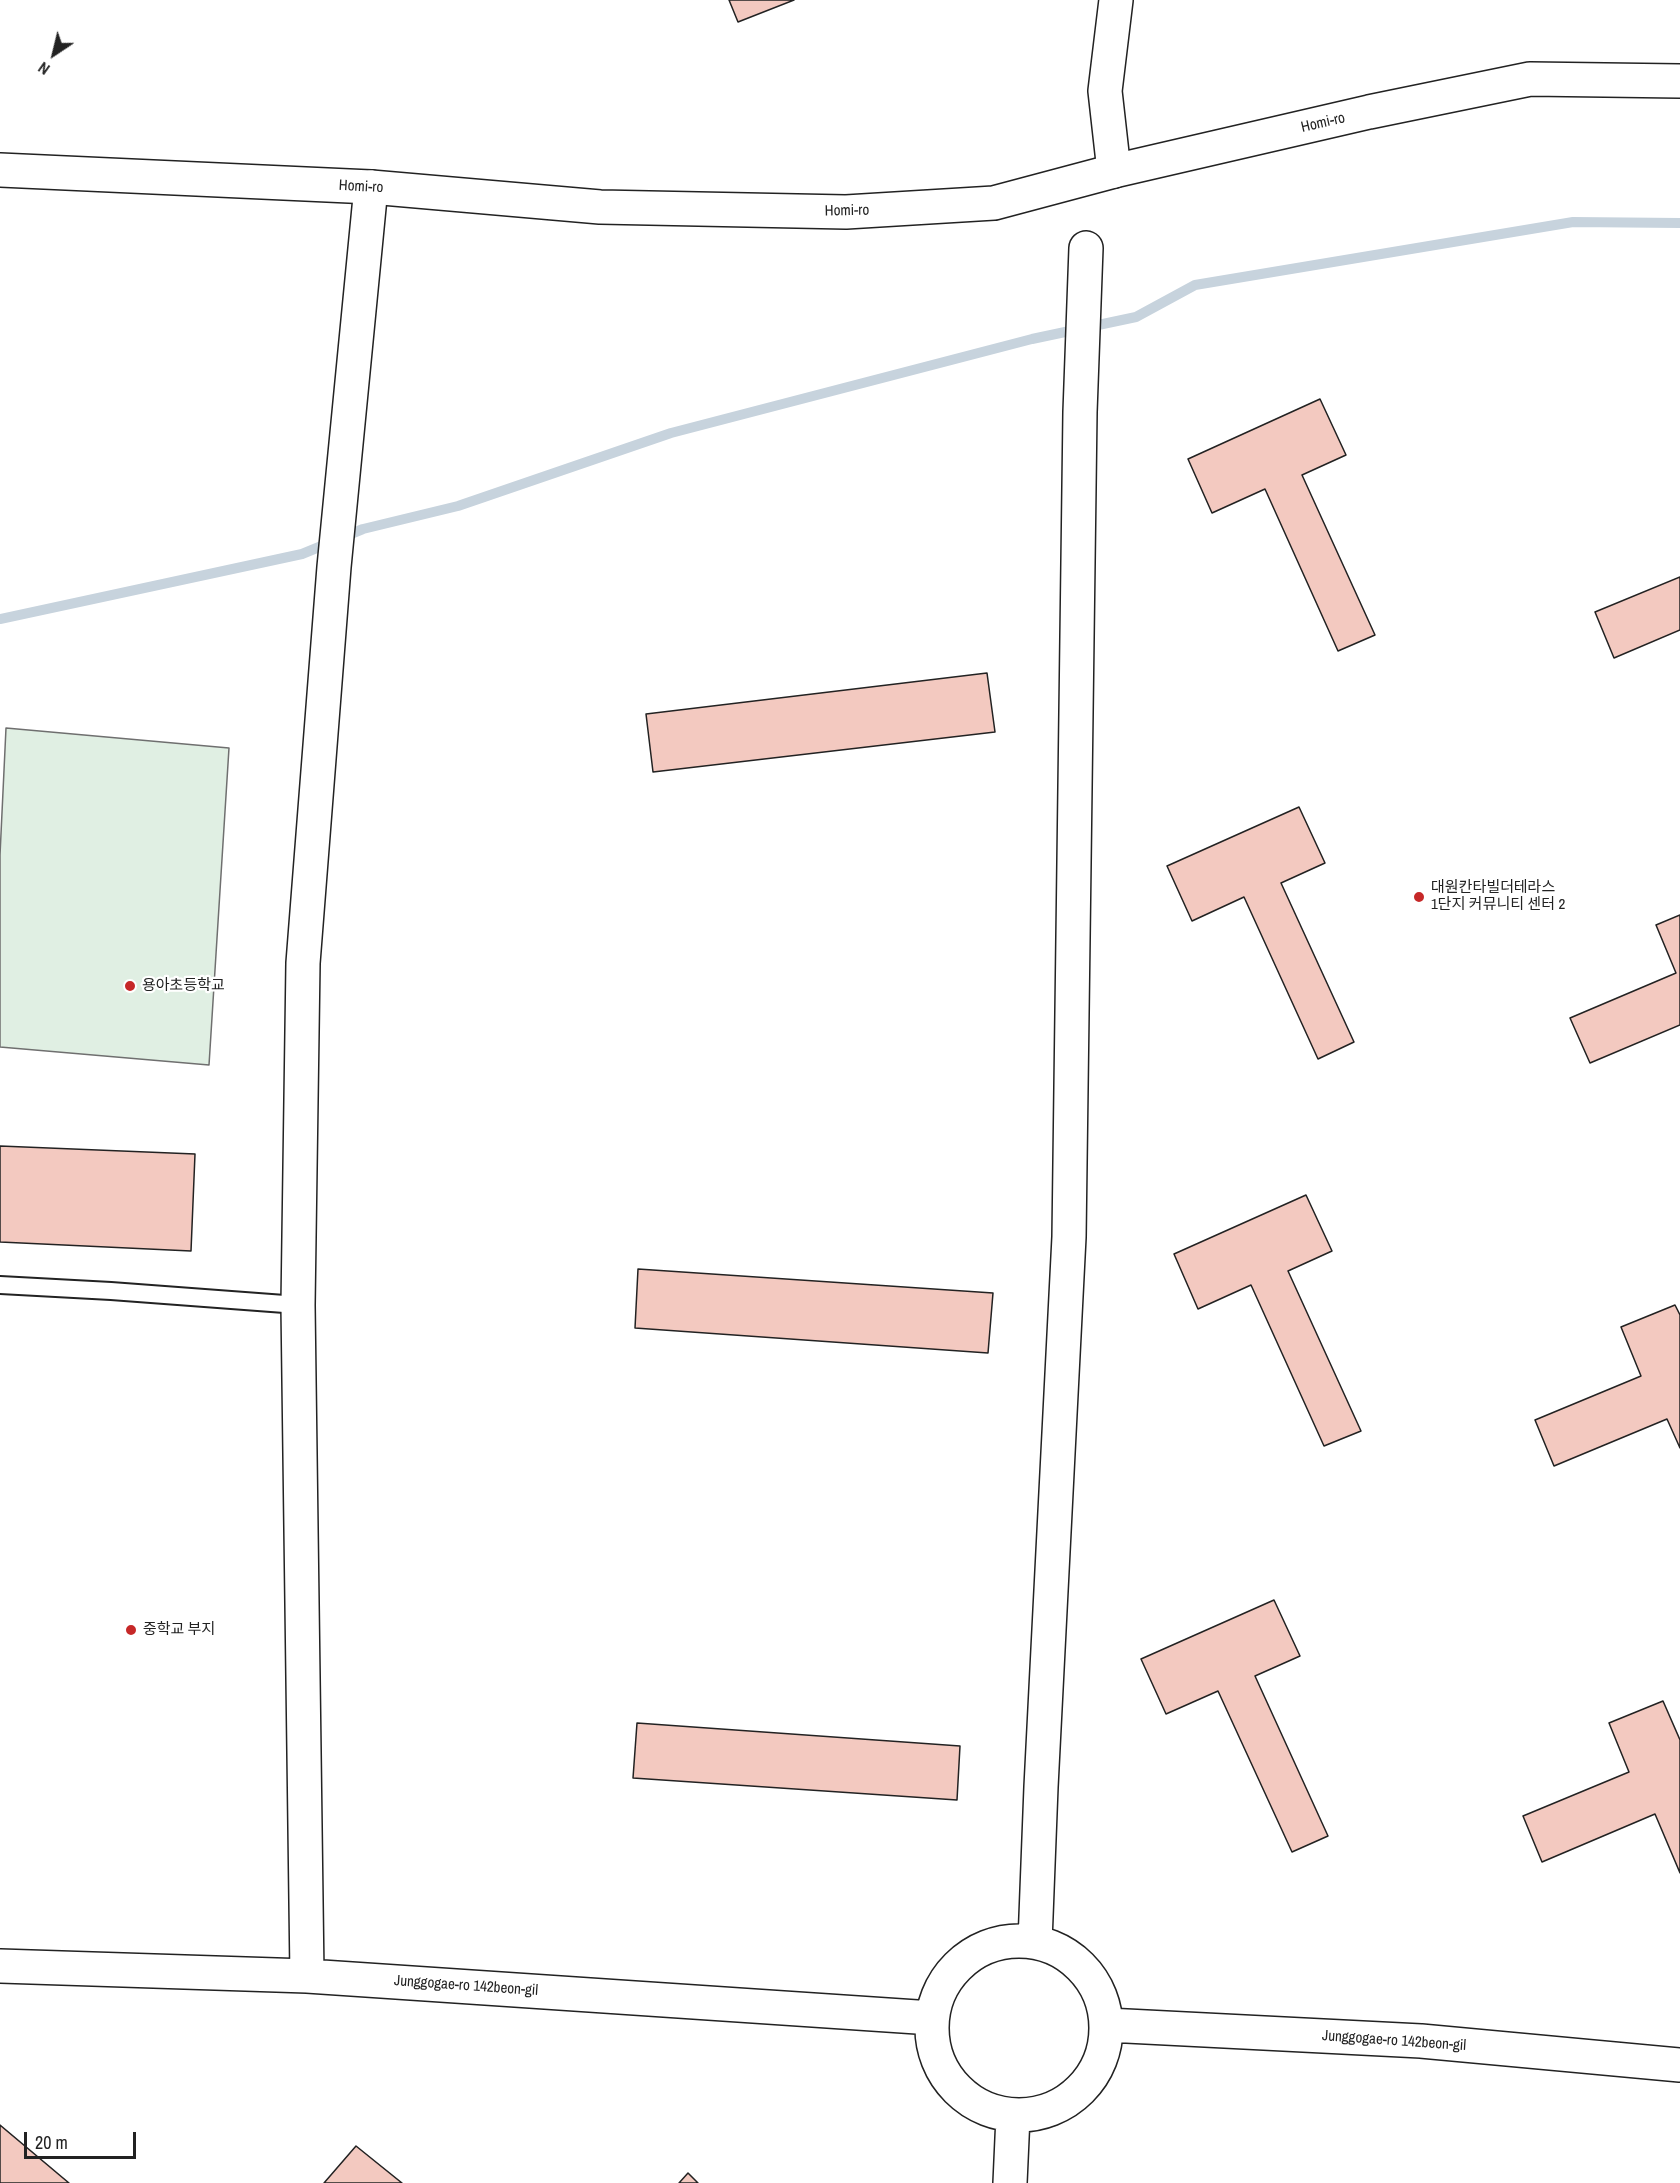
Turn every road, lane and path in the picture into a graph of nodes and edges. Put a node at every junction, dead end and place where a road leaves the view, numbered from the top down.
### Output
1 (1116, 0) edge
2 (1680, 81) edge
3 (0, 170) edge
4 (1114, 171) junction
5 (371, 187) junction
6 (1086, 248) dead end
7 (0, 1285) edge
8 (298, 1305) junction
9 (1035, 1942) junction
10 (0, 1966) edge
11 (307, 1976) junction
12 (932, 2018) junction
13 (1107, 2025) junction
14 (1680, 2065) edge
15 (1013, 2116) junction
16 (1010, 2183) edge

1 - 4 street
2 - 4 street, Homi-ro
3 - 5 street, Homi-ro
4 - 5 street, Homi-ro
5 - 8 street
6 - 9 street
7 - 8 lane
8 - 11 street
9 - 12 street
9 - 13 street
10 - 11 street, Junggogae-ro 142beon-gil
11 - 12 street, Junggogae-ro 142beon-gil
12 - 15 street
13 - 14 street, Junggogae-ro 142beon-gil
13 - 15 street
15 - 16 street

